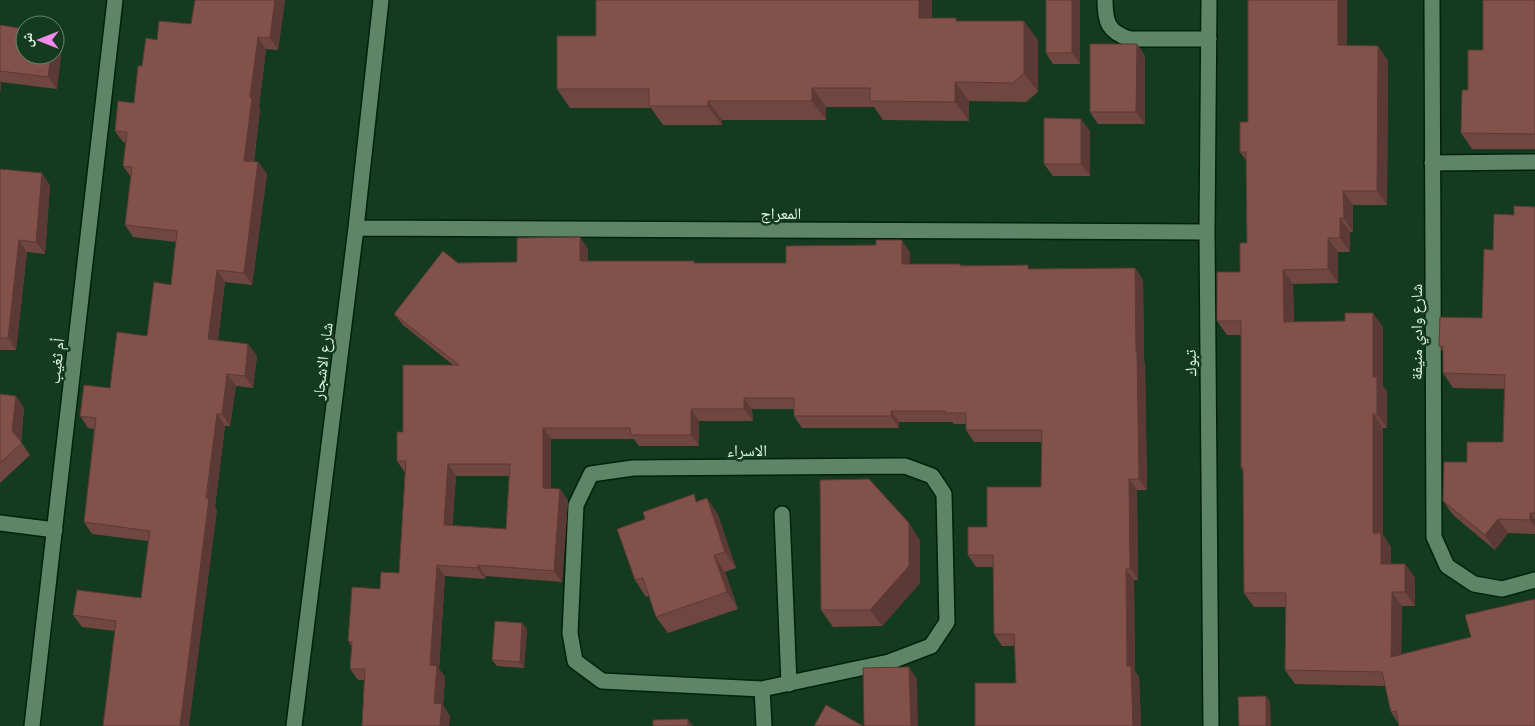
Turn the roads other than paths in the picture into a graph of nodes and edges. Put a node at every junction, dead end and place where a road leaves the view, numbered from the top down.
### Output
1 (115, 0) edge
2 (381, 0) edge
3 (1105, 0) edge
4 (1209, 0) edge
5 (1432, 0) edge
6 (1209, 39) junction
7 (1535, 162) edge
8 (1432, 163) junction
9 (356, 228) junction
10 (1206, 232) junction
11 (782, 514) dead end
12 (0, 523) edge
13 (55, 530) junction
14 (1535, 580) edge
15 (789, 684) junction
16 (762, 689) junction
17 (32, 726) edge
18 (294, 726) edge
19 (764, 726) edge
20 (1211, 726) edge

1 - 13 street, أم ثغيب
2 - 9 street, شارع الاشجار
3 - 6 street
4 - 6 street, تبوك
5 - 8 street, شارع وادي منيفة
6 - 10 street, تبوك
7 - 8 street
8 - 14 street, شارع وادي منيفة
9 - 10 street, المعراج
9 - 18 street, شارع الاشجار
10 - 20 street, تبوك
11 - 15 street
12 - 13 street
13 - 17 street, أم ثغيب
15 - 16 street, الاسراء
15 - 16 street, الاسراء
16 - 19 street

